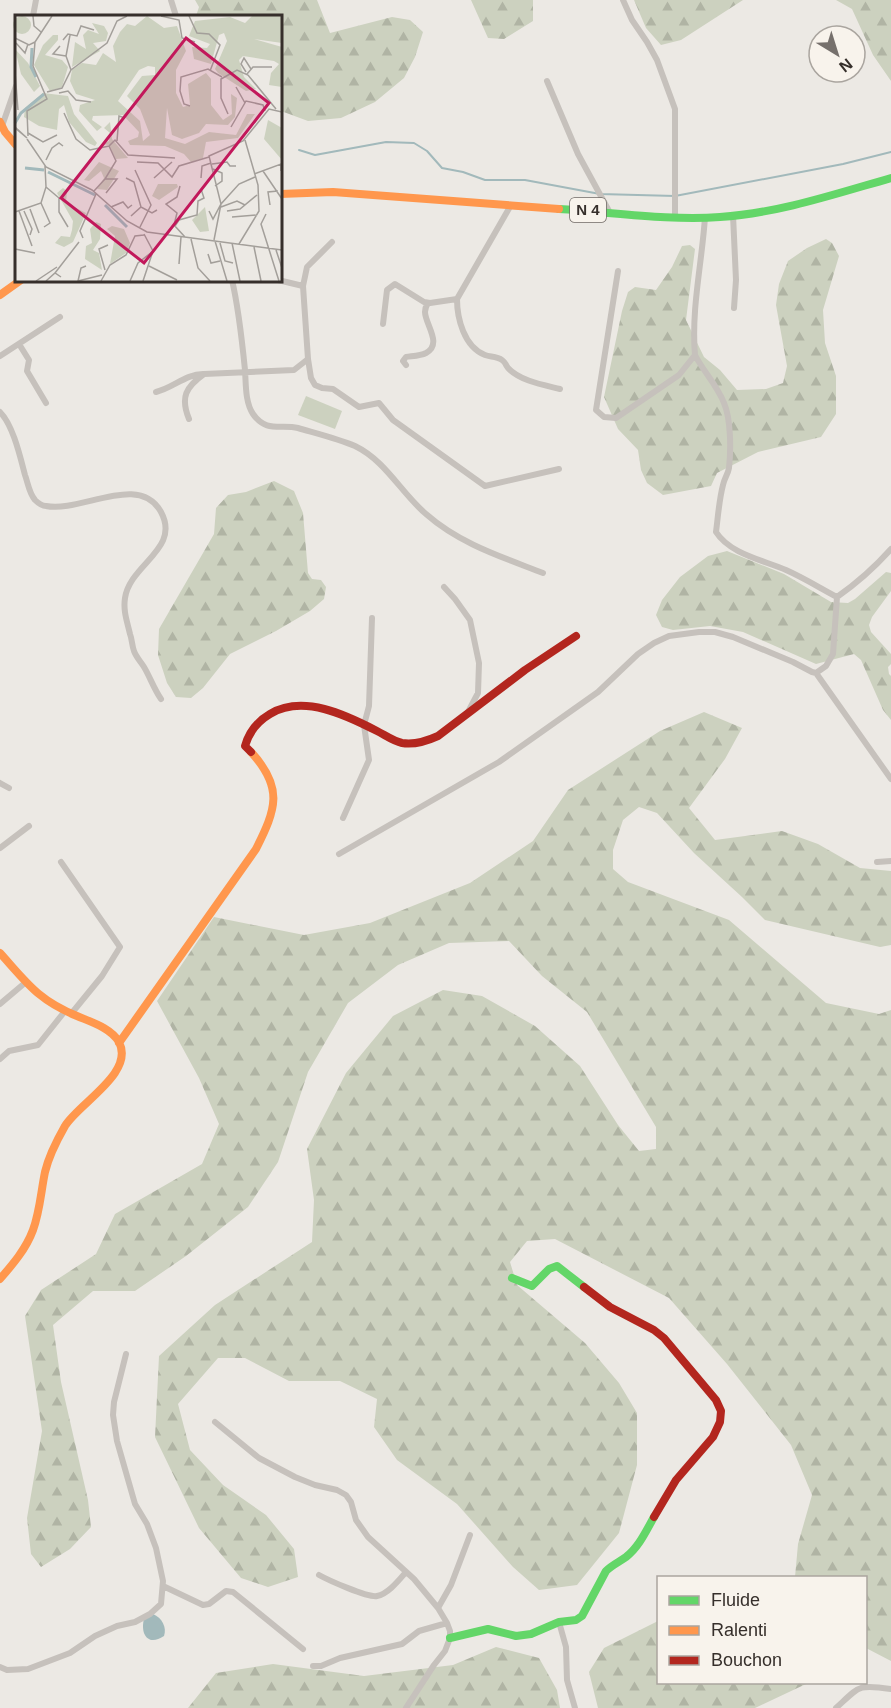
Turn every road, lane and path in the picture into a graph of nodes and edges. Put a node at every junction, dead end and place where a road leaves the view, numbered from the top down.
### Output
1 (36, 0) edge
2 (171, 0) edge
3 (622, 0) edge
4 (33, 15) edge
5 (176, 15) edge
6 (547, 81) dead end
7 (15, 89) edge
8 (1, 124) edge
9 (15, 144) edge
10 (891, 178) edge
11 (282, 194) edge
12 (511, 205) junction
13 (609, 212) junction
14 (733, 215) junction
15 (675, 217) junction
16 (705, 217) junction
17 (332, 242) dead end
18 (618, 271) dead end
19 (282, 281) edge
20 (18, 282) edge
21 (233, 282) edge
22 (303, 286) junction
23 (0, 295) edge
24 (457, 299) junction
25 (428, 303) junction
26 (734, 308) dead end
27 (60, 317) dead end
28 (383, 324) dead end
29 (19, 344) junction
30 (695, 355) junction
31 (0, 356) edge
32 (308, 359) junction
33 (406, 365) dead end
34 (245, 373) junction
35 (204, 374) junction
36 (560, 389) dead end
37 (156, 392) dead end
38 (46, 403) dead end
39 (0, 412) edge
40 (189, 419) dead end
41 (559, 469) dead end
42 (891, 549) edge
43 (543, 573) dead end
44 (444, 587) dead end
45 (837, 597) junction
46 (372, 618) dead end
47 (576, 636) dead end
48 (816, 673) junction
49 (161, 699) dead end
50 (468, 713) junction
51 (364, 725) junction
52 (891, 778) edge
53 (0, 783) edge
54 (9, 788) dead end
55 (343, 818) dead end
56 (28, 826) dead end
57 (0, 848) edge
58 (339, 854) dead end
59 (891, 861) edge
60 (61, 862) dead end
61 (877, 862) dead end
62 (0, 953) edge
63 (26, 982) junction
64 (0, 1004) edge
65 (68, 1012) junction
66 (119, 1043) junction
67 (0, 1059) edge
68 (512, 1278) dead end
69 (0, 1279) edge
70 (126, 1354) dead end
71 (215, 1422) dead end
72 (470, 1535) dead end
73 (406, 1572) junction
74 (319, 1575) dead end
75 (163, 1586) junction
76 (438, 1608) junction
77 (559, 1622) junction
78 (447, 1623) junction
79 (450, 1638) junction
80 (303, 1649) dead end
81 (313, 1666) dead end
82 (0, 1667) edge
83 (891, 1689) edge
84 (406, 1708) edge
85 (575, 1708) edge
86 (836, 1708) edge

1 - 4 street
2 - 5 street
3 - 15 street
6 - 13 street
7 - 8 street
8 - 9 street
10 - 14 street, N 4
11 - 12 street, N 4
12 - 13 street, N 4
12 - 24 street
13 - 15 street, N 4
14 - 16 street, N 4
14 - 26 street
15 - 16 street, N 4
16 - 30 street
17 - 22 street
18 - 30 street
19 - 22 street
20 - 23 street
21 - 34 street
22 - 32 street
24 - 25 street
24 - 36 street
25 - 28 street
25 - 33 street
27 - 29 street
29 - 31 street
29 - 38 street
30 - 45 street
32 - 34 street
32 - 41 street
34 - 35 street
34 - 43 street
35 - 37 street
35 - 40 street
39 - 49 street
42 - 45 street
44 - 50 street
45 - 48 street
46 - 51 street
47 - 50 street
48 - 52 street
48 - 58 street
50 - 51 street
51 - 55 street
51 - 66 street
53 - 54 street
56 - 57 street
59 - 61 street
60 - 65 street
62 - 63 street
63 - 64 street
63 - 65 street
65 - 66 street
65 - 67 street
66 - 69 street
68 - 77 street
70 - 75 street
71 - 73 street
72 - 76 street
73 - 74 street
73 - 76 street
75 - 80 street
75 - 82 street
76 - 78 street
77 - 79 street
77 - 85 street
78 - 79 street
78 - 81 street
79 - 84 street
83 - 86 street

